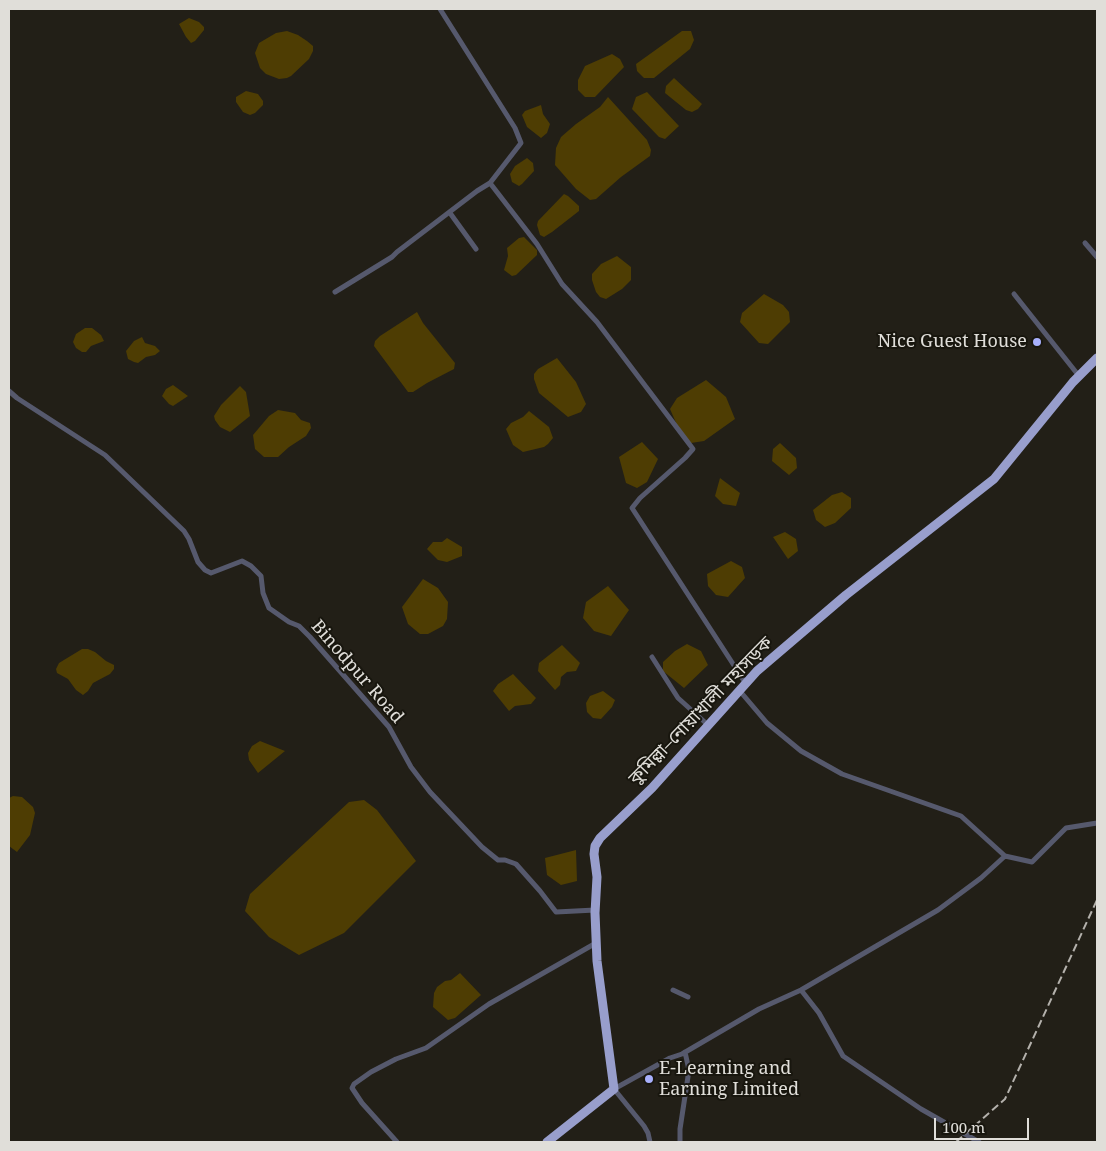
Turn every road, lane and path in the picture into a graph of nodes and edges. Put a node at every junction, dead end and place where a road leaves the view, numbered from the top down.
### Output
1 (440, 9) edge
2 (490, 183) junction
3 (450, 213) junction
4 (1085, 243) dead end
5 (476, 249) dead end
6 (1097, 257) edge
7 (335, 292) dead end
8 (1014, 294) dead end
9 (1097, 358) edge
10 (1079, 376) junction
11 (9, 391) edge
12 (652, 657) dead end
13 (743, 687) junction
14 (708, 725) junction
15 (1097, 823) edge
16 (1005, 856) junction
17 (595, 910) junction
18 (596, 944) junction
19 (673, 990) dead end
20 (802, 990) junction
21 (688, 997) dead end
22 (684, 1053) junction
23 (614, 1089) junction
24 (397, 1142) edge
25 (546, 1142) edge
26 (650, 1142) edge
27 (680, 1142) edge
28 (979, 1142) edge

1 - 2 street
2 - 3 street
2 - 13 street
3 - 5 street
3 - 7 street
4 - 6 street
8 - 10 street
9 - 10 highway, কুমিল্লা–নোয়াখালী মহাসড়ক
10 - 13 highway, কুমিল্লা–নোয়াখালী মহাসড়ক
11 - 17 street, Binodpur Road
12 - 14 street
13 - 14 highway, কুমিল্লা–নোয়াখালী মহাসড়ক
13 - 16 street
14 - 17 highway, কুমিল্লা–নোয়াখালী মহাসড়ক
15 - 16 street
16 - 20 street
17 - 18 highway, কুমিল্লা–নোয়াখালী মহাসড়ক
18 - 23 highway, কুমিল্লা–নোয়াখালী মহাসড়ক
18 - 24 street
19 - 21 street
20 - 22 street
20 - 28 street
22 - 23 street
22 - 27 street
23 - 25 highway
23 - 26 street

